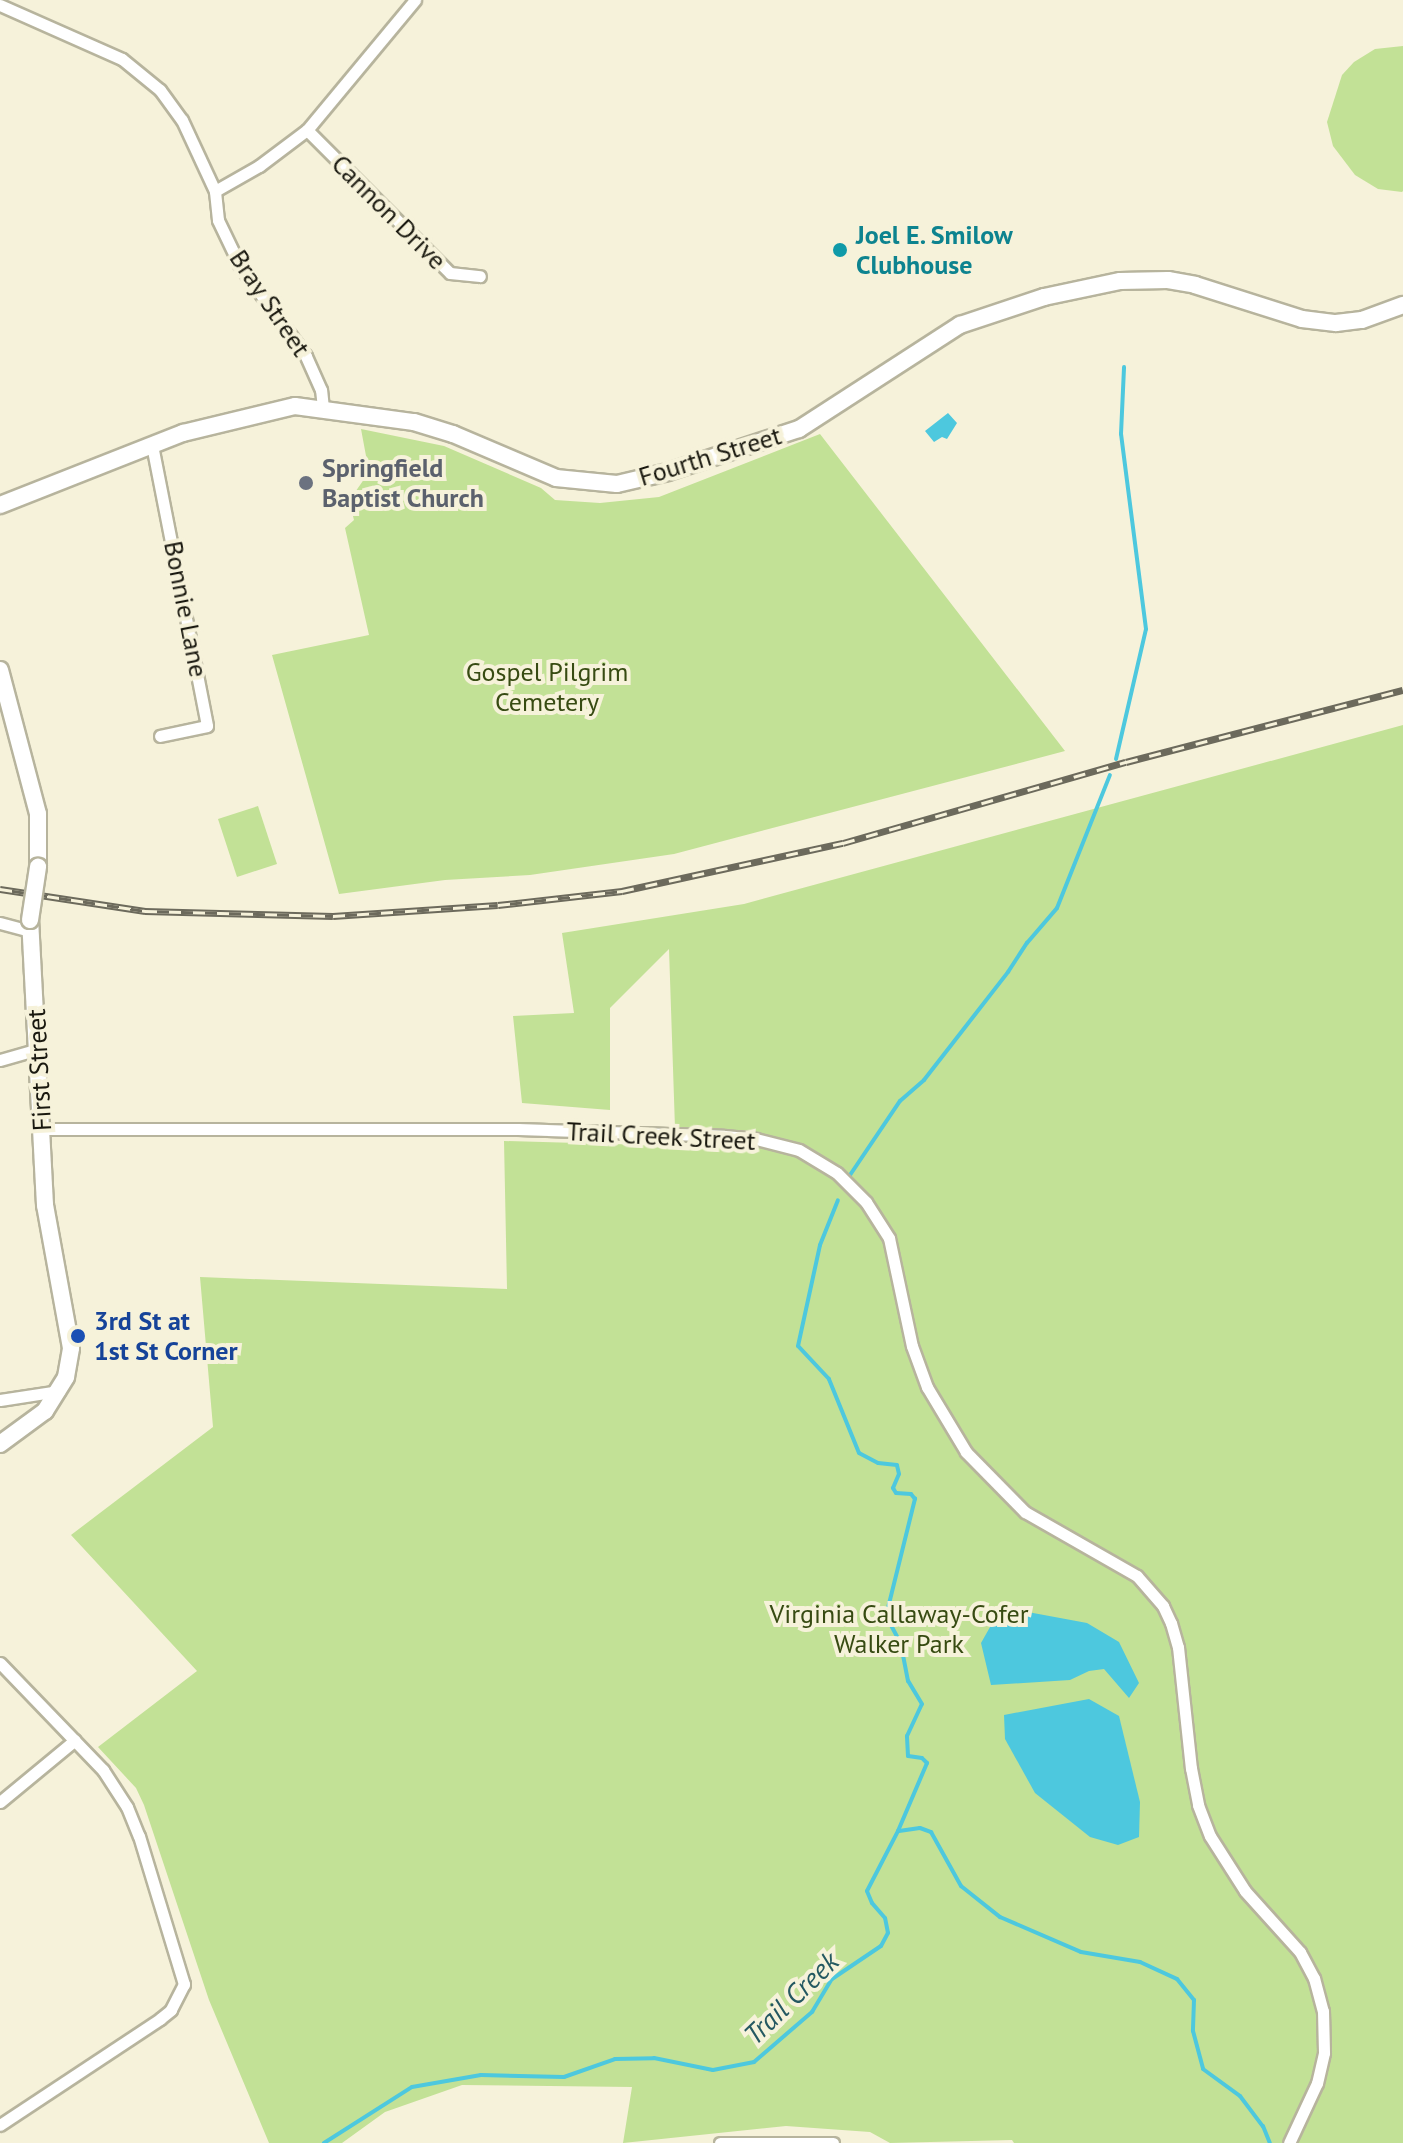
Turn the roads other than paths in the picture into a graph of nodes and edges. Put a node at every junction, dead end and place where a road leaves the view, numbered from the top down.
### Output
1 (415, 0) edge
2 (0, 5) edge
3 (307, 130) junction
4 (215, 191) junction
5 (480, 276) dead end
6 (1403, 305) edge
7 (323, 408) junction
8 (152, 445) junction
9 (0, 505) edge
10 (0, 670) edge
11 (160, 736) dead end
12 (0, 923) edge
13 (30, 926) junction
14 (38, 1049) junction
15 (0, 1060) edge
16 (42, 1129) junction
17 (59, 1391) junction
18 (0, 1400) edge
19 (0, 1444) edge
20 (0, 1663) edge
21 (75, 1740) junction
22 (0, 1802) edge
23 (0, 2125) edge
24 (720, 2143) edge
25 (833, 2143) edge
26 (1289, 2143) edge

1 - 3 street
2 - 4 street, Bray Street
3 - 4 street
3 - 5 street, Cannon Drive
4 - 7 street, Bray Street
6 - 7 street, Fourth Street
7 - 8 street, Fourth Street
8 - 9 street, Fourth Street
8 - 11 street, Bonnie Lane
10 - 13 street, First Street, bridge
12 - 13 street
13 - 14 street, First Street
14 - 15 street
14 - 16 street, First Street
16 - 17 street, First Street
16 - 26 street, Trail Creek Street
17 - 18 street
17 - 19 street, First Street
20 - 21 street
21 - 22 street
21 - 23 street
24 - 25 street

